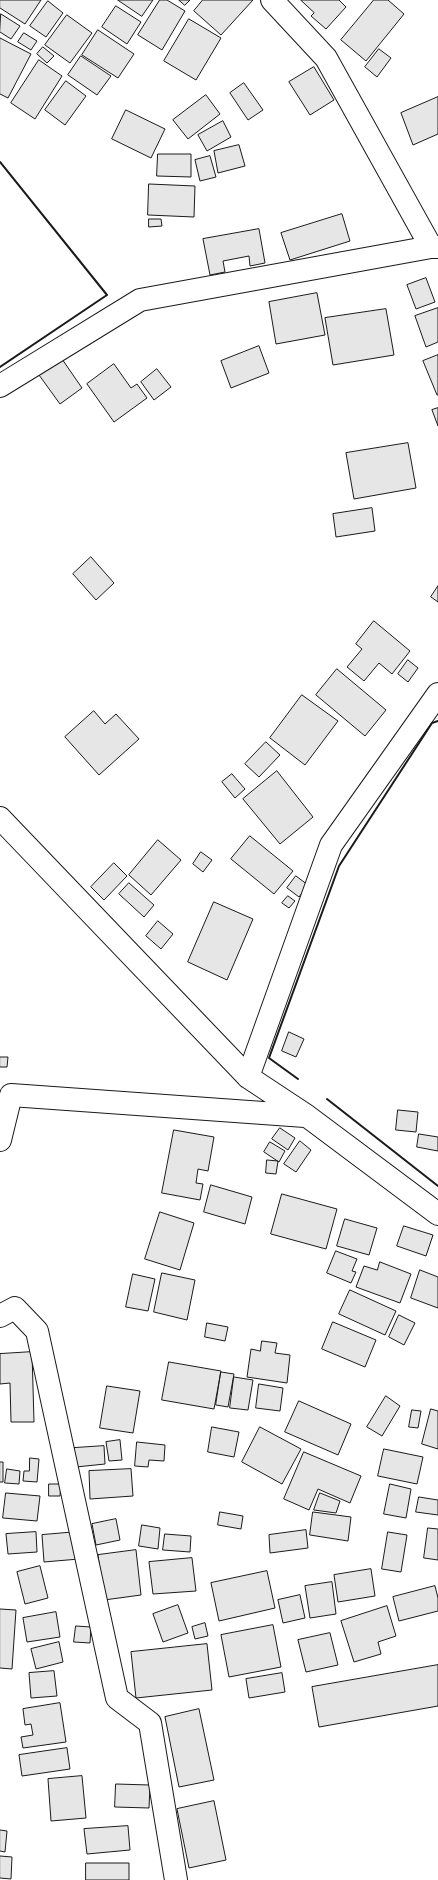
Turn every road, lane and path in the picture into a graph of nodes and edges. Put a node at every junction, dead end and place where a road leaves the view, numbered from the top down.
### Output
1 (272, 0) edge
2 (434, 247) edge
3 (0, 386) edge
4 (438, 694) edge
5 (0, 818) edge
6 (248, 1077) junction
7 (307, 1116) junction
8 (0, 1140) edge
9 (438, 1214) edge
10 (0, 1316) edge
11 (176, 1880) edge

1 - 2 street
2 - 3 street
4 - 6 street
5 - 6 street
6 - 7 street
7 - 8 street
7 - 9 street
10 - 11 street

